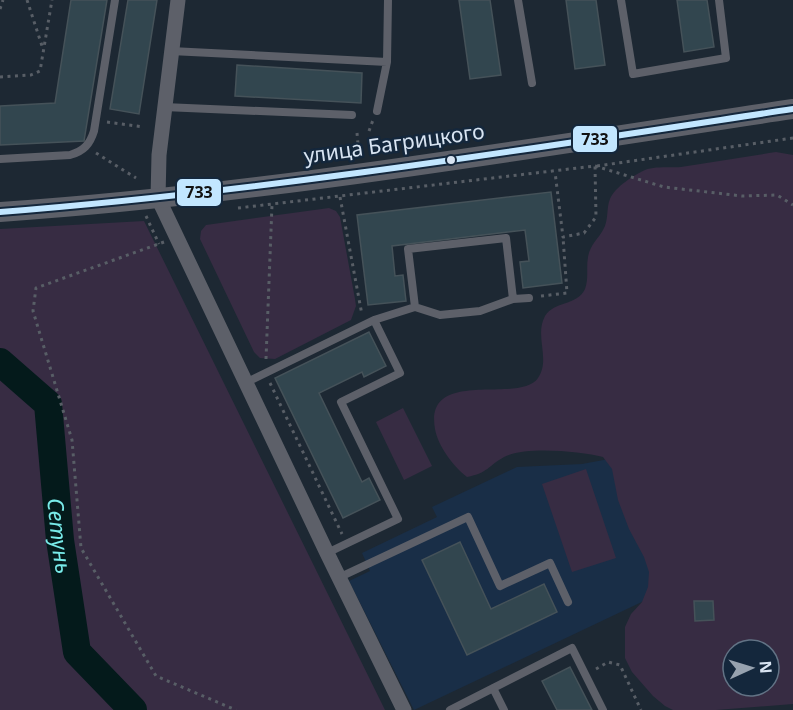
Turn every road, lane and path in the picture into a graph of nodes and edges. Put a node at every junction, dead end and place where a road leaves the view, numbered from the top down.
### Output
1 (3, 0) edge
2 (27, 0) edge
3 (52, 0) edge
4 (115, 0) edge
5 (178, 0) edge
6 (388, 0) edge
7 (518, 0) edge
8 (621, 0) edge
9 (719, 0) edge
10 (0, 9) edge
11 (44, 51) junction
12 (171, 51) junction
13 (387, 62) junction
14 (0, 77) edge
15 (532, 83) dead end
16 (164, 107) junction
17 (793, 109) edge
18 (377, 111) dead end
19 (352, 116) dead end
20 (96, 120) junction
21 (144, 128) dead end
22 (793, 138) edge
23 (87, 147) junction
24 (0, 159) edge
25 (595, 166) junction
26 (555, 172) junction
27 (136, 178) dead end
28 (340, 197) junction
29 (158, 198) junction
30 (793, 204) edge
31 (272, 206) junction
32 (236, 209) dead end
33 (0, 212) edge
34 (177, 237) junction
35 (563, 237) junction
36 (529, 298) joint
37 (513, 299) junction
38 (415, 307) junction
39 (374, 320) junction
40 (364, 325) junction
41 (266, 373) junction
42 (245, 383) junction
43 (347, 543) junction
44 (327, 554) junction
45 (338, 578) junction
46 (568, 602) dead end
47 (585, 674) junction
48 (493, 688) junction
49 (236, 710) edge
50 (404, 710) edge
51 (450, 710) edge
52 (504, 710) edge
53 (603, 710) edge
54 (641, 710) edge

1 - 10 path
2 - 11 path
3 - 11 path
4 - 20 lane
5 - 12 street
6 - 13 lane
7 - 15 lane
8 - 9 lane
11 - 14 path
12 - 13 lane
12 - 16 street
13 - 18 lane
16 - 19 lane
16 - 29 street
17 - 29 street, улица Багрицкого
20 - 21 path
20 - 23 lane
22 - 25 path
23 - 24 lane
23 - 27 path
25 - 26 path
25 - 30 path
25 - 35 path
26 - 28 path
26 - 35 path
28 - 31 path
28 - 40 path
29 - 33 street, улица Багрицкого
29 - 34 street
31 - 32 path
31 - 41 path
34 - 42 street
34 - 49 path
35 - 36 path
36 - 37 lane
37 - 38 lane
37 - 38 lane
38 - 39 lane
39 - 40 lane
39 - 43 lane
40 - 41 lane
41 - 42 lane
41 - 43 path
42 - 44 street
43 - 44 lane
44 - 45 street
45 - 46 lane
45 - 50 street
47 - 48 lane
47 - 53 lane
47 - 54 path
48 - 51 lane
48 - 52 lane

